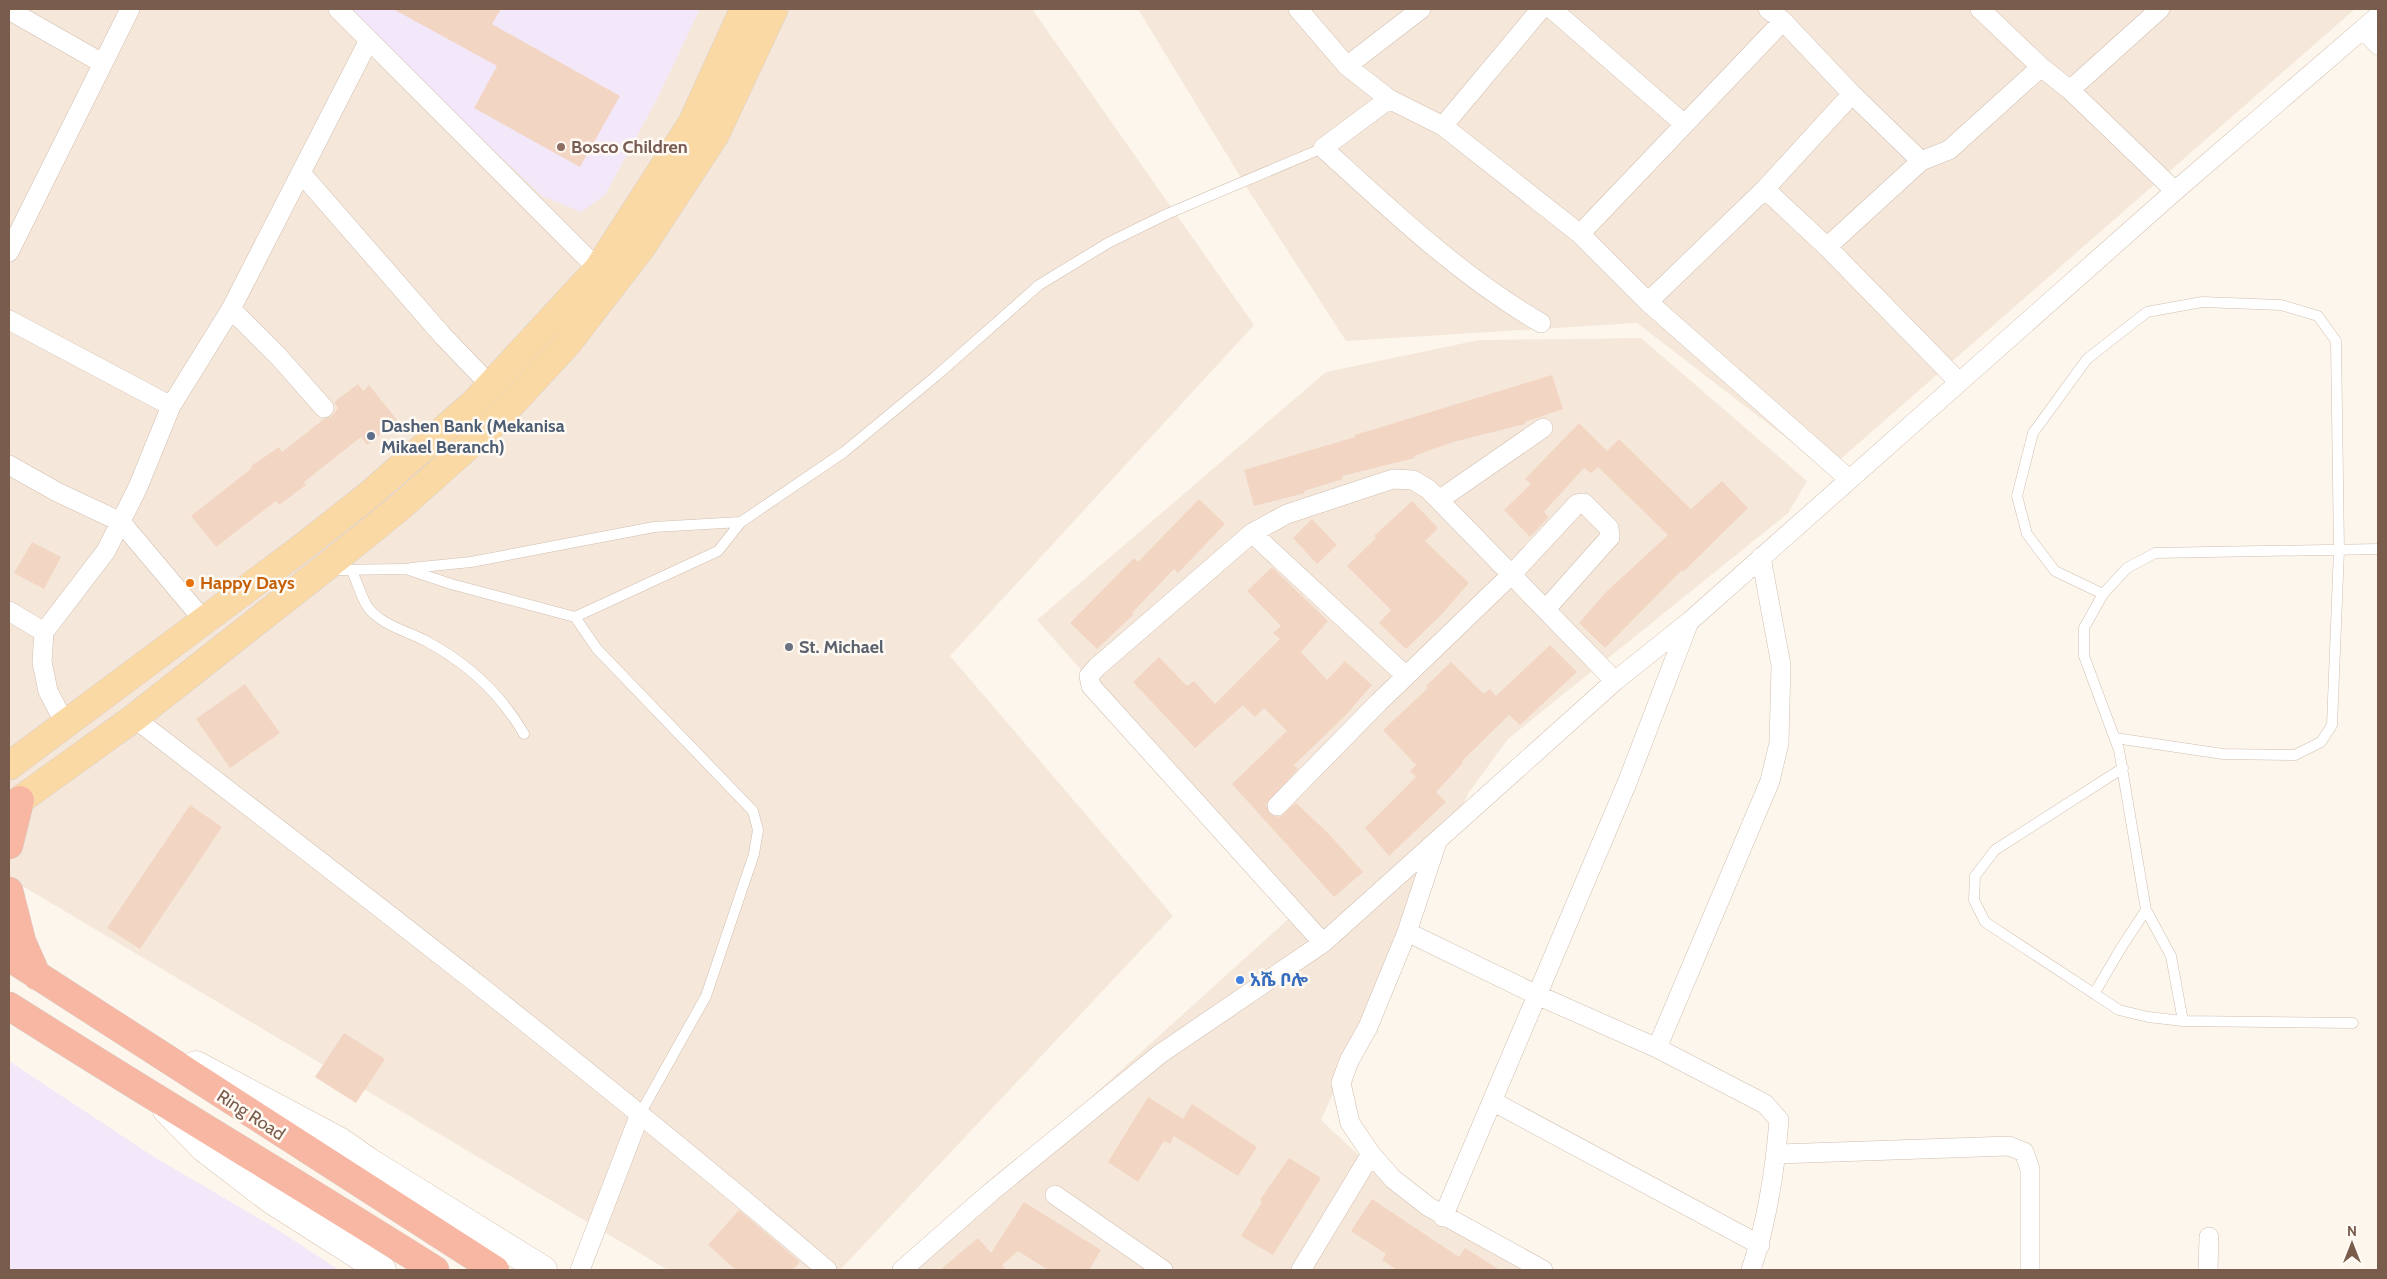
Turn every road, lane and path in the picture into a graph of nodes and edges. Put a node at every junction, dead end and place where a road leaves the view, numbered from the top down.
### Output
1 (130, 9) edge
2 (338, 9) edge
3 (744, 9) edge
4 (774, 9) edge
5 (1298, 9) edge
6 (1421, 9) edge
7 (1540, 9) edge
8 (1552, 9) edge
9 (1768, 9) edge
10 (1980, 9) edge
11 (2160, 9) edge
12 (9, 10) edge
13 (2378, 16) edge
14 (1783, 21) junction
15 (2363, 29) junction
16 (369, 40) junction
17 (2378, 45) edge
18 (102, 63) junction
19 (1347, 66) junction
20 (2041, 67) junction
21 (2070, 90) junction
22 (1852, 94) junction
23 (1389, 98) junction
24 (1684, 124) junction
25 (1443, 126) junction
26 (1323, 148) junction
27 (1921, 161) junction
28 (301, 173) junction
29 (1765, 189) junction
30 (2175, 191) junction
31 (1580, 234) junction
32 (1827, 247) junction
33 (9, 252) edge
34 (598, 269) junction
35 (1648, 302) junction
36 (231, 309) junction
37 (9, 320) edge
38 (1541, 323) dead end
39 (546, 325) junction
40 (568, 343) junction
41 (1959, 382) junction
42 (491, 386) junction
43 (171, 406) junction
44 (324, 408) dead end
45 (1543, 428) dead end
46 (9, 465) edge
47 (1849, 479) junction
48 (1439, 500) junction
49 (121, 522) junction
50 (741, 522) junction
51 (1252, 533) junction
52 (2378, 549) edge
53 (2339, 550) junction
54 (1761, 558) junction
55 (406, 568) junction
56 (322, 570) junction
57 (352, 571) junction
58 (1512, 574) junction
59 (2102, 594) junction
60 (1546, 609) junction
61 (9, 611) edge
62 (575, 616) junction
63 (1690, 621) junction
64 (205, 622) junction
65 (44, 632) junction
66 (1406, 676) junction
67 (1615, 681) junction
68 (134, 718) junction
69 (65, 724) junction
70 (524, 734) dead end
71 (2115, 738) junction
72 (9, 766) edge
73 (2123, 768) junction
74 (14, 806) edge
75 (1277, 806) dead end
76 (1437, 841) junction
77 (9, 845) edge
78 (9, 891) edge
79 (2146, 910) junction
80 (1407, 932) junction
81 (1324, 942) junction
82 (9, 957) edge
83 (37, 976) junction
84 (2094, 994) junction
85 (1537, 995) junction
86 (9, 1006) edge
87 (2183, 1021) junction
88 (2353, 1023) dead end
89 (1657, 1048) junction
90 (150, 1049) junction
91 (160, 1101) junction
92 (1492, 1101) junction
93 (640, 1114) junction
94 (1370, 1154) junction
95 (1776, 1154) junction
96 (1056, 1195) dead end
97 (1443, 1217) junction
98 (2209, 1237) dead end
99 (1760, 1245) junction
100 (382, 1270) edge
101 (435, 1270) edge
102 (495, 1270) edge
103 (543, 1270) edge
104 (580, 1270) edge
105 (828, 1270) edge
106 (902, 1270) edge
107 (1163, 1270) edge
108 (1301, 1270) edge
109 (1544, 1270) edge
110 (1751, 1270) edge
111 (2030, 1270) edge
112 (2208, 1270) edge

1 - 18 street
2 - 16 street
3 - 34 main road
4 - 40 main road
5 - 19 street
6 - 19 street
7 - 25 street
8 - 24 street
9 - 14 street
10 - 20 street
11 - 21 street
12 - 18 street
13 - 15 street
14 - 22 street
14 - 24 street
15 - 17 street
15 - 30 street
16 - 28 street
16 - 34 street
18 - 33 street
19 - 23 street
20 - 21 street
20 - 27 street
21 - 30 street
22 - 27 street
22 - 29 street
23 - 25 street
23 - 26 street
24 - 31 street
25 - 31 street
26 - 38 street
26 - 50 lane
27 - 32 street
28 - 36 street
28 - 42 street
29 - 32 street
29 - 35 street
30 - 41 street
31 - 35 street
32 - 41 street
34 - 39 main road
35 - 47 street
36 - 43 street
36 - 44 street
37 - 43 street
39 - 40 main road
39 - 42 main road
40 - 56 main road
41 - 47 street
42 - 64 main road
43 - 49 street
45 - 48 street
46 - 49 street
47 - 54 street
48 - 51 street
48 - 58 street
49 - 64 street
49 - 65 street
50 - 55 lane
50 - 62 lane
51 - 66 street
51 - 81 street
52 - 53 lane
53 - 59 lane
53 - 59 lane
53 - 71 lane
54 - 63 street
54 - 89 street
55 - 57 lane
55 - 62 lane
56 - 57 lane
56 - 68 main road
57 - 70 lane
58 - 60 street
58 - 60 street
58 - 66 street
59 - 71 lane
60 - 67 street
61 - 65 street
62 - 93 lane
63 - 67 street
63 - 85 street
64 - 69 main road
65 - 69 street
66 - 75 street
67 - 76 street
68 - 74 main road
68 - 93 street
69 - 72 main road
71 - 73 lane
73 - 79 lane
73 - 84 lane
74 - 77 highway
76 - 80 street
76 - 81 street
78 - 83 highway
79 - 84 lane
79 - 87 lane
80 - 85 street
80 - 94 street
81 - 106 street
82 - 83 highway, Ring Road
83 - 90 highway, Ring Road
84 - 87 lane
85 - 89 street
85 - 92 street
86 - 91 highway, Ring Road
87 - 88 lane
89 - 95 street
90 - 102 highway, Ring Road
90 - 103 street
91 - 100 street
91 - 101 highway, Ring Road
92 - 97 street
92 - 99 street
93 - 104 street
93 - 105 street
94 - 97 street
94 - 108 street
95 - 99 street
95 - 111 street
96 - 107 street
97 - 109 street
98 - 112 street
99 - 110 street

